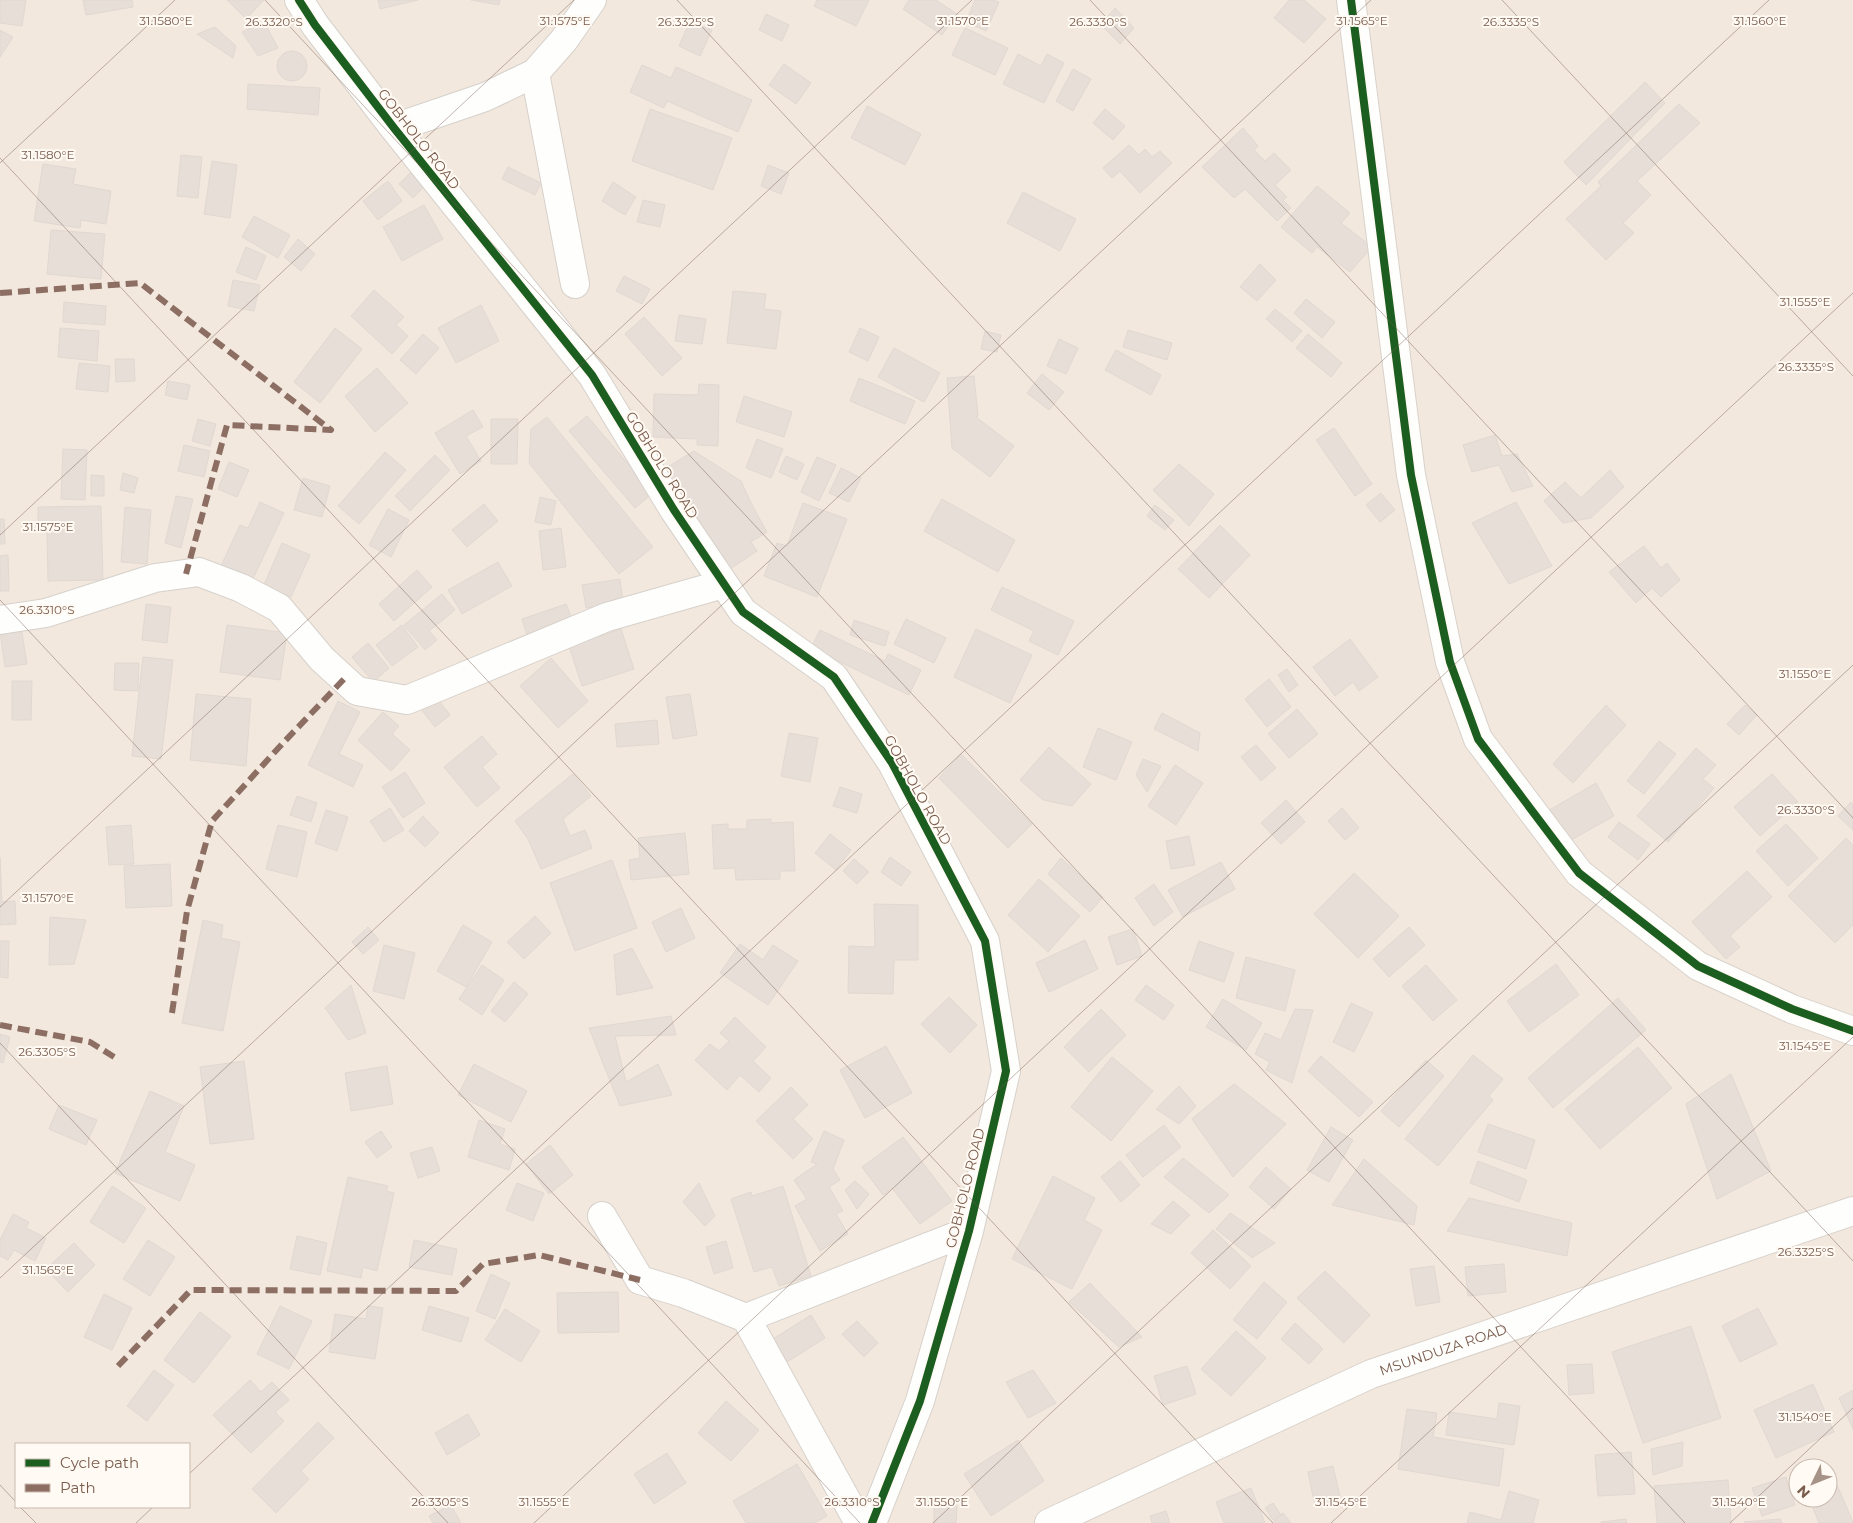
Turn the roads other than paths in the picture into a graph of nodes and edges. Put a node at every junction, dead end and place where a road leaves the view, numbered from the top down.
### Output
1 (299, 0) edge
2 (592, 0) edge
3 (1351, 0) edge
4 (535, 74) junction
5 (394, 128) junction
6 (575, 284) dead end
7 (723, 584) junction
8 (0, 620) edge
9 (1853, 1031) edge
10 (1853, 1211) edge
11 (602, 1216) dead end
12 (969, 1231) junction
13 (746, 1318) junction
14 (859, 1523) edge
15 (872, 1523) edge
16 (1049, 1523) edge

1 - 5 street, GOBHOLO ROAD
2 - 4 street
3 - 9 street
4 - 5 street
4 - 6 street
5 - 7 street, GOBHOLO ROAD
7 - 8 street
7 - 12 street, GOBHOLO ROAD
10 - 16 street, MSUNDUZA ROAD
11 - 13 street
12 - 13 street
12 - 15 street, GOBHOLO ROAD
13 - 14 street

